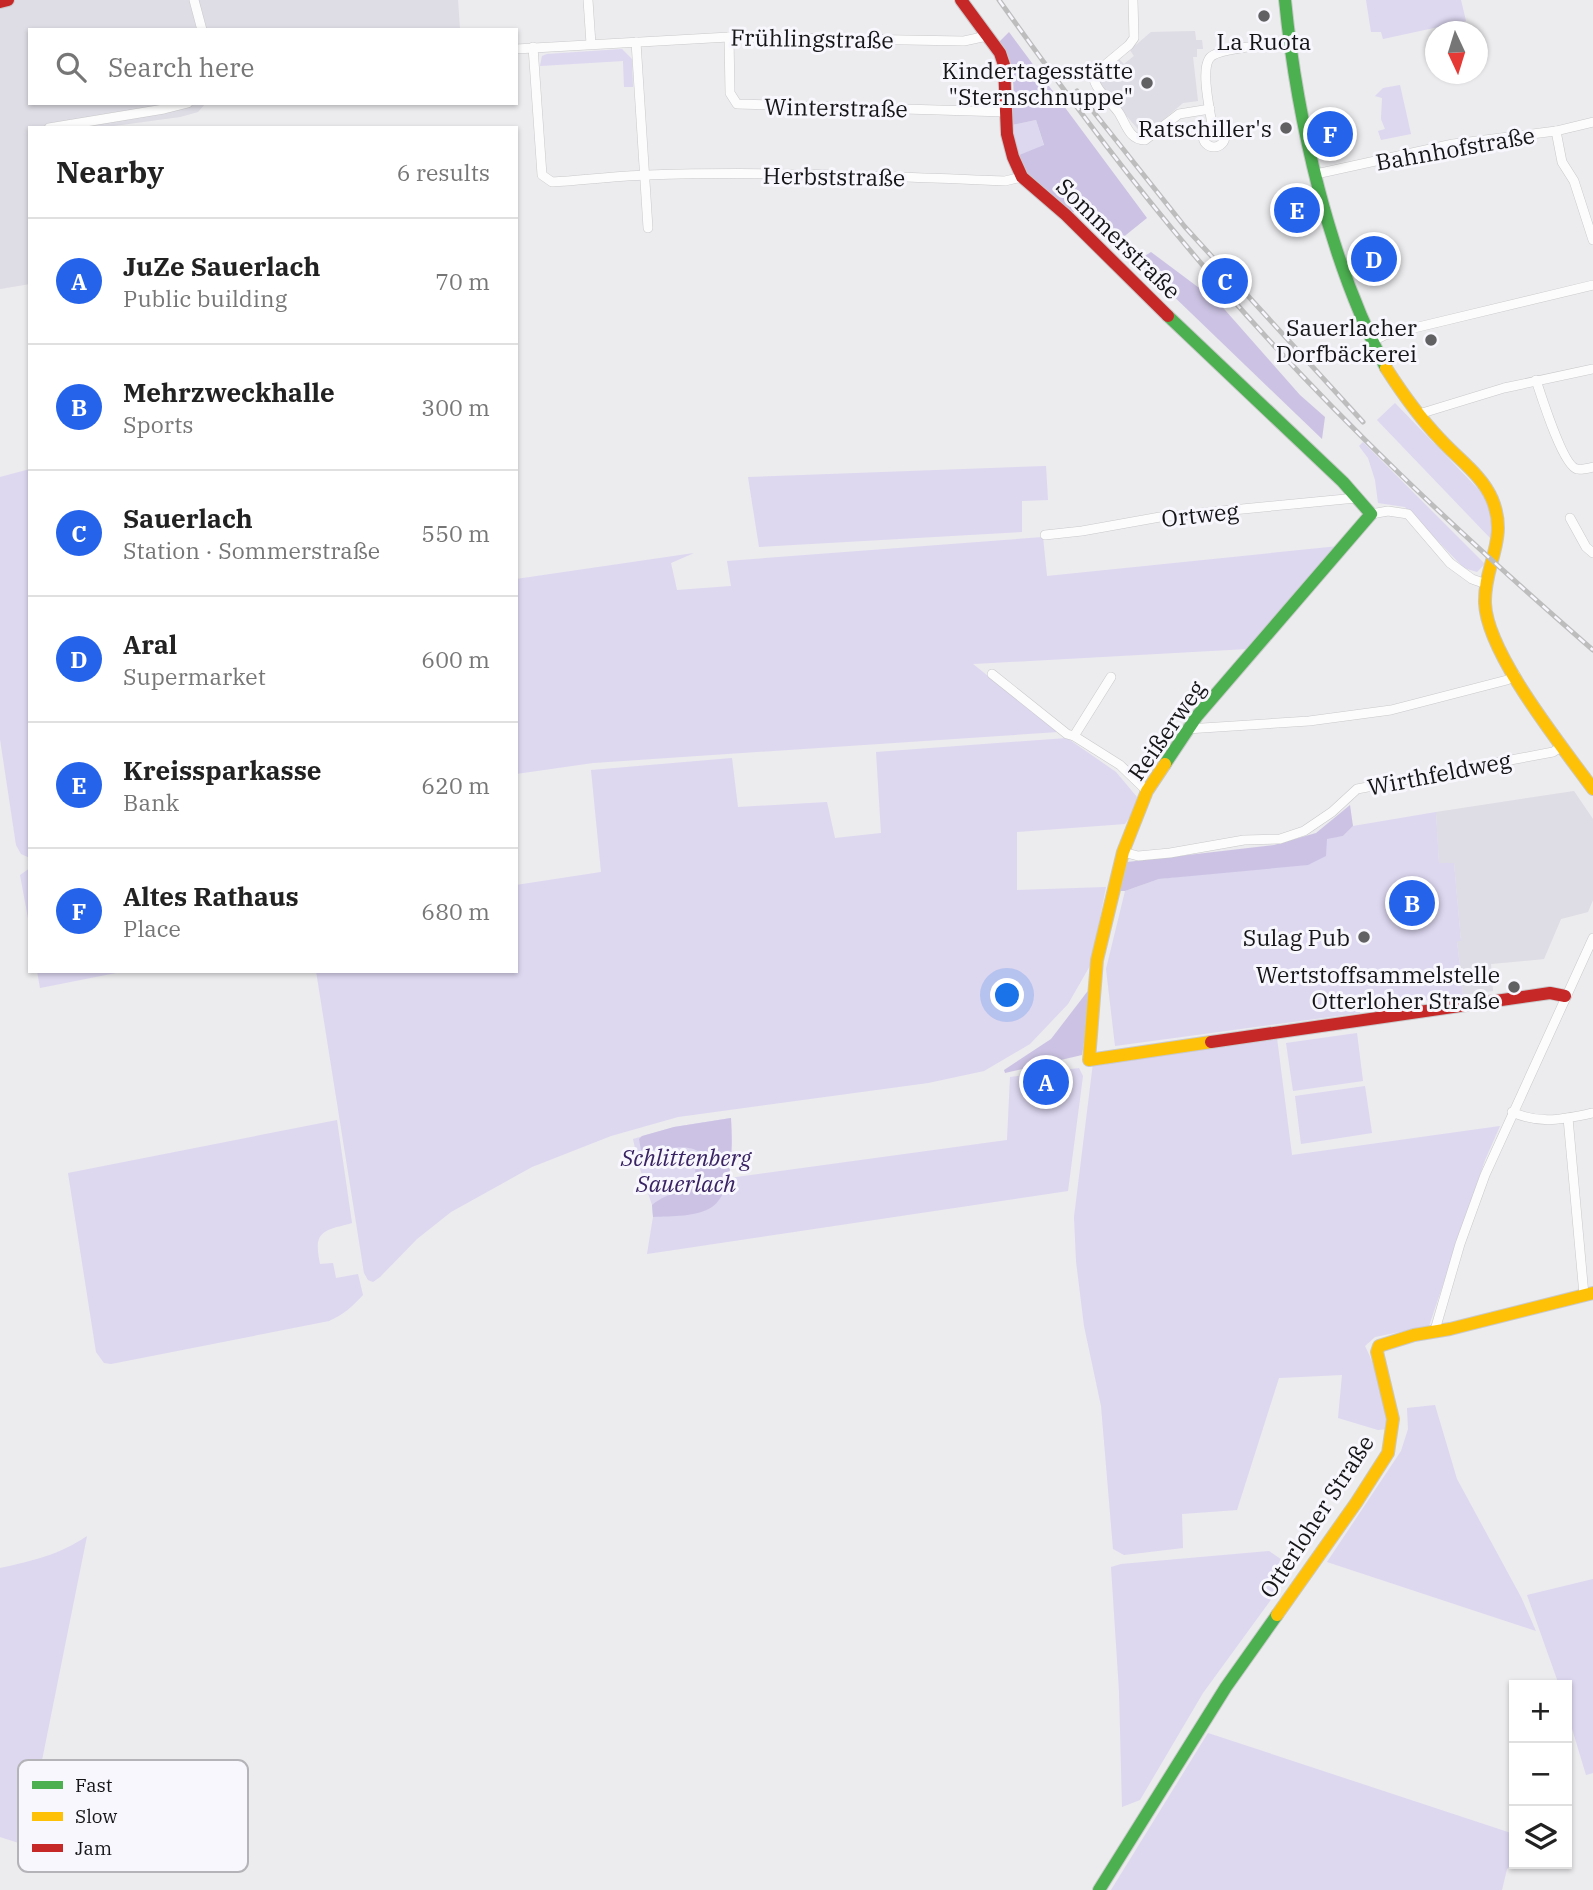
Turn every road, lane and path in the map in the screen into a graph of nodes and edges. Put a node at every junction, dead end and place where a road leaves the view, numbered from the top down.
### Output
1 (8, 0) edge
2 (194, 0) edge
3 (201, 0) edge
4 (588, 0) edge
5 (961, 0) edge
6 (1133, 0) edge
7 (1285, 0) edge
8 (0, 2) edge
9 (199, 14) junction
10 (202, 28) edge
11 (987, 36) junction
12 (729, 37) junction
13 (636, 42) junction
14 (1289, 43) junction
15 (591, 44) junction
16 (533, 47) junction
17 (518, 48) edge
18 (179, 105) edge
19 (1210, 109) junction
20 (1005, 113) junction
21 (1593, 121) edge
22 (84, 125) edge
23 (1212, 125) dead end
24 (1556, 131) junction
25 (1316, 174) junction
26 (645, 175) junction
27 (1022, 177) junction
28 (649, 228) dead end
29 (1593, 240) edge
30 (1593, 285) edge
31 (1373, 341) junction
32 (1593, 369) edge
33 (1536, 380) junction
34 (1419, 414) junction
35 (1593, 467) edge
36 (1356, 498) junction
37 (1371, 514) junction
38 (1570, 518) dead end
39 (1045, 535) dead end
40 (1593, 553) edge
41 (1486, 584) junction
42 (992, 674) dead end
43 (1515, 675) junction
44 (1111, 677) dead end
45 (1187, 729) junction
46 (1074, 737) junction
47 (1562, 747) junction
48 (1593, 789) edge
49 (1147, 791) junction
50 (1123, 852) junction
51 (1593, 938) edge
52 (1565, 996) junction
53 (1512, 1112) junction
54 (1593, 1113) edge
55 (1568, 1118) junction
56 (1589, 1294) edge
57 (1435, 1330) junction
58 (1099, 1890) edge

1 - 8 street
2 - 9 street
3 - 9 street
4 - 15 street
5 - 11 street, Sommerstraße
6 - 19 street
7 - 14 street
9 - 10 street
11 - 12 street, Frühlingstraße
11 - 20 street, Sommerstraße
12 - 13 street, Frühlingstraße
12 - 20 street, Winterstraße
13 - 15 street
13 - 26 street
14 - 19 street
14 - 25 street
15 - 16 street
16 - 17 street
16 - 26 street, Herbststraße
18 - 22 street
19 - 23 street
20 - 27 street, Sommerstraße
21 - 24 street, Bahnhofstraße
24 - 25 street, Bahnhofstraße
24 - 29 street
25 - 31 street
26 - 27 street, Herbststraße
26 - 28 street
27 - 36 street, Sommerstraße
30 - 31 street
31 - 34 street
32 - 33 street
33 - 34 street
33 - 35 street
34 - 41 street
36 - 37 street, Sommerstraße
36 - 39 street, Ortweg
37 - 41 street
37 - 45 street, Reißerweg
38 - 40 street
41 - 43 street
42 - 46 street
43 - 45 street
43 - 47 street
44 - 46 street
45 - 49 street, Reißerweg
46 - 49 street
47 - 48 street
47 - 50 street, Wirthfeldweg
49 - 50 street, Reißerweg
50 - 52 street, Reißerweg
51 - 52 street
52 - 53 street
53 - 55 street
53 - 57 street
54 - 55 street
55 - 56 street
56 - 57 street
57 - 58 street, Otterloher Straße

